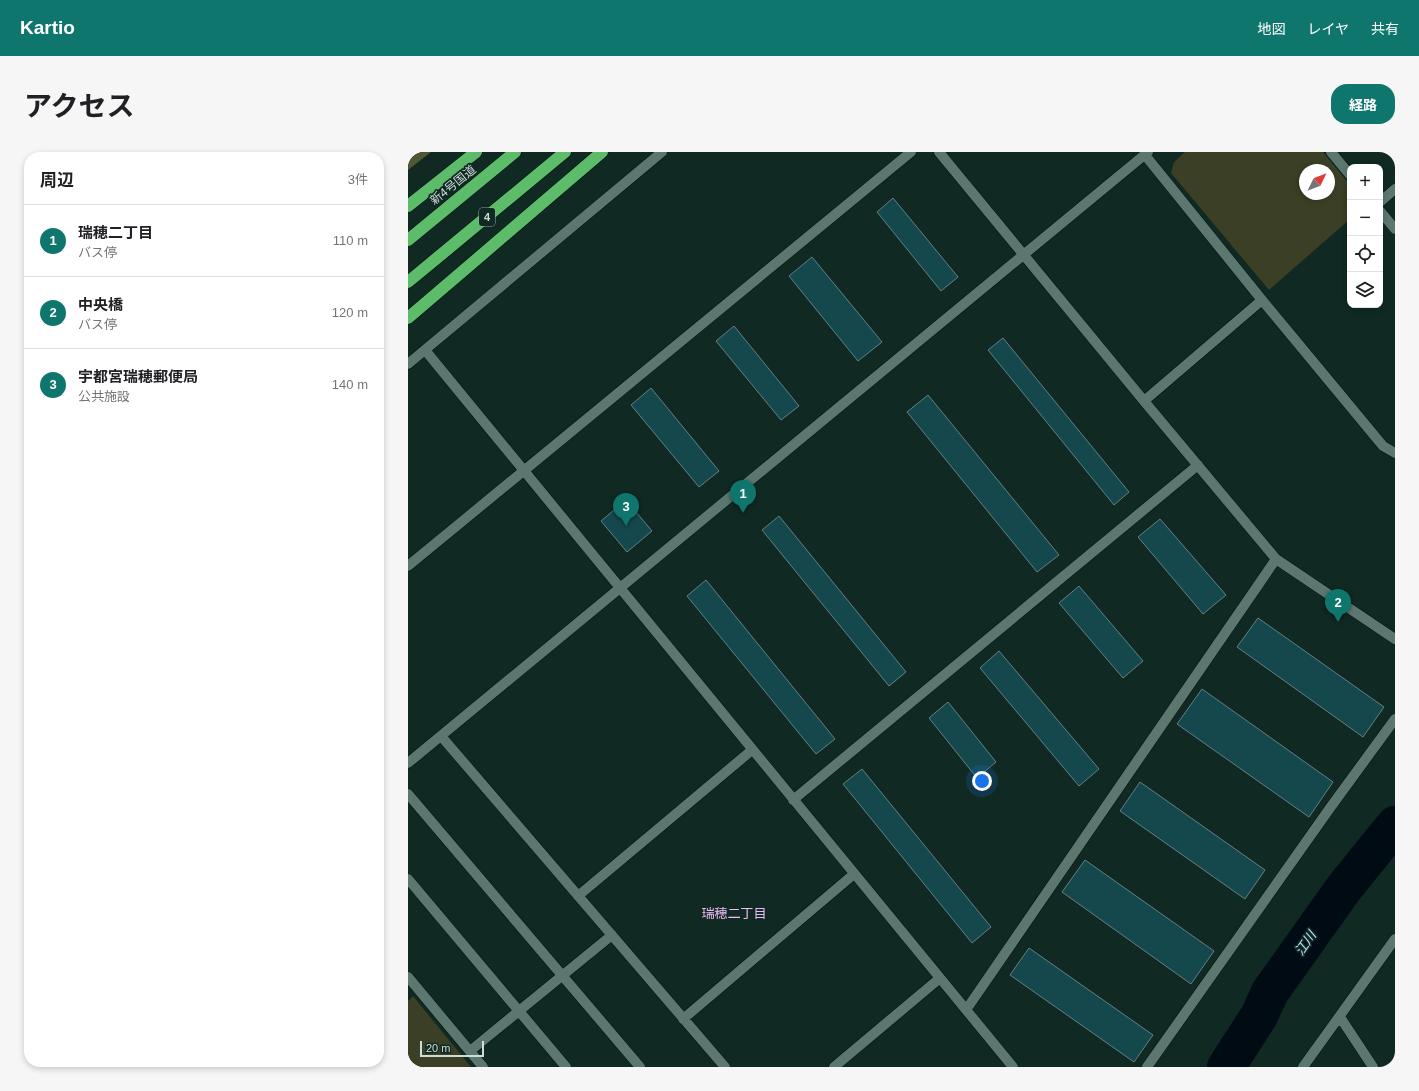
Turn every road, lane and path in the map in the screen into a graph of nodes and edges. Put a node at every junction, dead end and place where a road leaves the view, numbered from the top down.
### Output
1 (476, 152) edge
2 (515, 152) edge
3 (565, 152) edge
4 (602, 152) edge
5 (662, 152) edge
6 (911, 152) edge
7 (939, 152) edge
8 (1331, 152) edge
9 (1146, 154) edge
10 (1347, 171) edge
11 (1395, 189) edge
12 (1382, 200) edge
13 (408, 206) edge
14 (1383, 215) edge
15 (1395, 229) edge
16 (408, 240) edge
17 (1024, 255) junction
18 (408, 282) edge
19 (1262, 300) junction
20 (408, 318) edge
21 (425, 350) junction
22 (408, 364) edge
23 (1144, 401) junction
24 (1395, 453) edge
25 (1198, 464) junction
26 (524, 471) junction
27 (1276, 559) junction
28 (408, 566) edge
29 (620, 589) junction
30 (1395, 639) edge
31 (1395, 719) edge
32 (441, 736) junction
33 (752, 750) junction
34 (408, 763) edge
35 (408, 794) edge
36 (793, 800) junction
37 (854, 874) junction
38 (408, 878) edge
39 (578, 896) junction
40 (612, 936) junction
41 (1395, 939) edge
42 (563, 976) junction
43 (408, 977) edge
44 (940, 978) junction
45 (520, 1010) junction
46 (966, 1010) junction
47 (1340, 1017) junction
48 (683, 1019) junction
49 (470, 1051) junction
50 (483, 1067) edge
51 (566, 1067) edge
52 (640, 1067) edge
53 (725, 1067) edge
54 (834, 1067) edge
55 (1013, 1067) edge
56 (1147, 1067) edge
57 (1303, 1067) edge
58 (1373, 1067) edge

1 - 13 highway
2 - 16 highway, 新4号国道
3 - 18 highway, 4
4 - 20 highway
5 - 21 street
6 - 26 street
7 - 17 street
8 - 10 street
9 - 17 street
9 - 19 street
11 - 12 street
14 - 15 street
17 - 23 street
17 - 29 street
19 - 23 street
19 - 24 street
21 - 22 street
21 - 26 street
23 - 25 street
25 - 27 street
25 - 36 street
26 - 28 street
26 - 29 street
27 - 30 street
27 - 46 street
29 - 32 street
29 - 33 street
31 - 56 street
32 - 34 street
32 - 39 street
33 - 36 street
33 - 39 street
35 - 42 street
36 - 37 street
37 - 44 street
37 - 48 street
38 - 45 street
39 - 40 street
40 - 42 street
40 - 48 street
41 - 47 street
42 - 45 street
42 - 52 street
43 - 49 street
44 - 46 street
44 - 54 street
45 - 49 street
45 - 51 street
46 - 55 street
47 - 57 street
47 - 58 street
48 - 53 street
49 - 50 street

